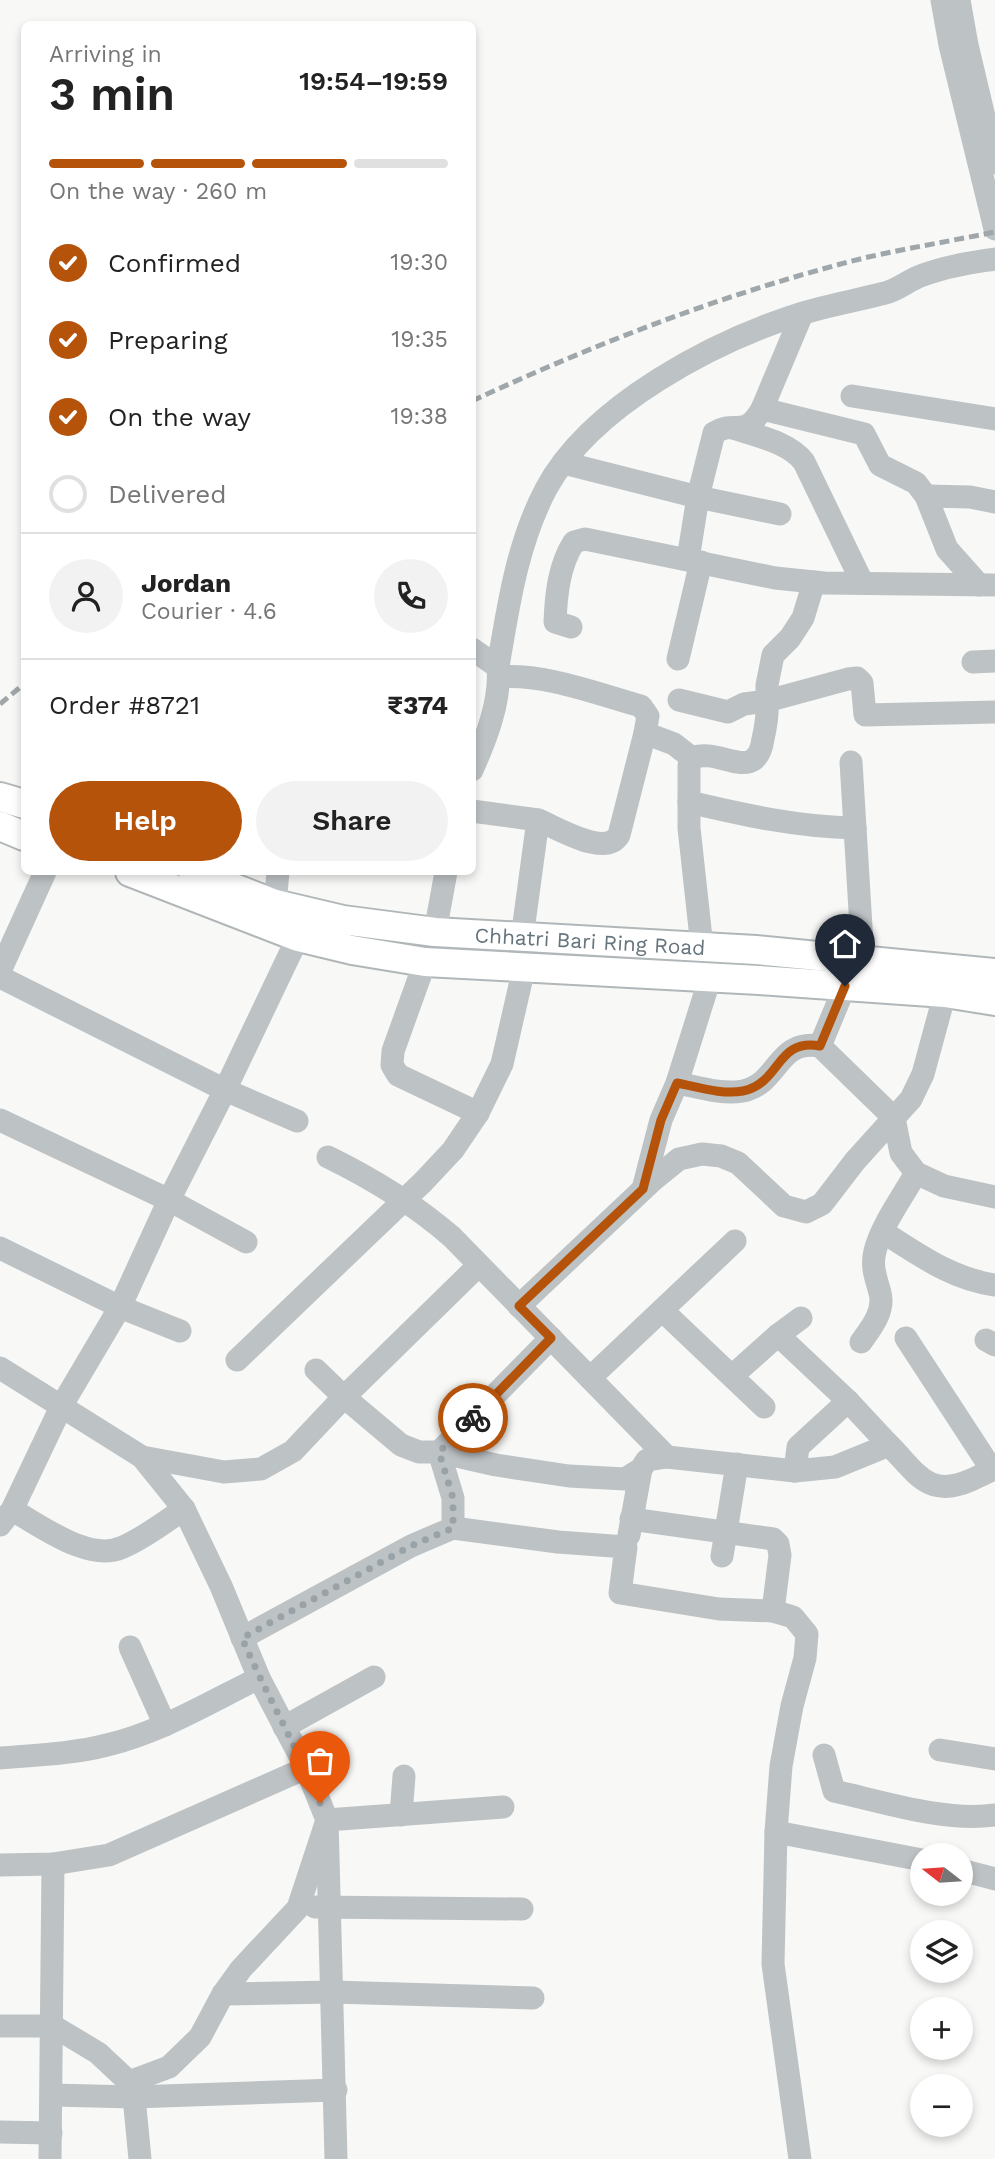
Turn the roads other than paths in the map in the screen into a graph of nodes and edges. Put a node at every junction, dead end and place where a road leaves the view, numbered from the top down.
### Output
1 (942, 0) edge
2 (959, 0) edge
3 (986, 95) edge
4 (995, 163) edge
5 (995, 229) edge
6 (995, 259) edge
7 (802, 314) junction
8 (852, 396) dead end
9 (762, 409) junction
10 (995, 419) edge
11 (733, 428) junction
12 (564, 463) junction
13 (926, 496) junction
14 (698, 497) junction
15 (995, 502) edge
16 (780, 514) dead end
17 (694, 561) junction
18 (814, 582) junction
19 (862, 582) junction
20 (987, 585) edge
21 (571, 626) dead end
22 (476, 653) edge
23 (678, 659) dead end
24 (498, 672) junction
25 (678, 700) dead end
26 (767, 701) junction
27 (995, 712) edge
28 (645, 733) junction
29 (692, 758) junction
30 (476, 759) edge
31 (850, 762) dead end
32 (0, 797) edge
33 (689, 802) junction
34 (21, 803) edge
35 (476, 812) edge
36 (538, 820) junction
37 (0, 826) edge
38 (855, 828) junction
39 (21, 835) edge
40 (44, 875) edge
41 (138, 875) edge
42 (202, 875) edge
43 (278, 875) edge
44 (445, 875) edge
45 (275, 904) junction
46 (435, 933) junction
47 (298, 937) junction
48 (522, 938) junction
49 (702, 947) junction
50 (863, 960) junction
51 (425, 962) junction
52 (524, 968) junction
53 (0, 971) edge
54 (995, 973) edge
55 (0, 977) edge
56 (709, 978) junction
57 (845, 986) junction
58 (945, 993) junction
59 (995, 1001) edge
60 (820, 1046) junction
61 (677, 1083) junction
62 (225, 1090) junction
63 (478, 1113) junction
64 (894, 1118) junction
65 (0, 1120) edge
66 (297, 1121) dead end
67 (328, 1157) dead end
68 (916, 1173) junction
69 (643, 1189) junction
70 (995, 1197) edge
71 (169, 1200) junction
72 (403, 1200) junction
73 (883, 1232) junction
74 (735, 1241) dead end
75 (246, 1242) dead end
76 (0, 1248) edge
77 (479, 1265) junction
78 (995, 1285) edge
79 (519, 1306) junction
80 (120, 1307) junction
81 (663, 1311) junction
82 (801, 1318) dead end
83 (180, 1331) dead end
84 (778, 1335) junction
85 (551, 1338) junction
86 (906, 1338) dead end
87 (861, 1342) dead end
88 (237, 1360) dead end
89 (0, 1368) edge
90 (316, 1370) dead end
91 (732, 1376) junction
92 (590, 1378) junction
93 (344, 1397) junction
94 (848, 1401) junction
95 (62, 1405) junction
96 (764, 1407) dead end
97 (889, 1445) junction
98 (439, 1452) junction
99 (142, 1457) junction
100 (667, 1457) junction
101 (737, 1465) junction
102 (641, 1469) junction
103 (993, 1469) edge
104 (795, 1471) junction
105 (184, 1509) junction
106 (6, 1518) edge
107 (632, 1519) junction
108 (453, 1528) junction
109 (726, 1532) junction
110 (626, 1548) junction
111 (722, 1556) dead end
112 (773, 1611) junction
113 (242, 1638) junction
114 (130, 1647) dead end
115 (374, 1677) dead end
116 (259, 1678) junction
117 (165, 1725) junction
118 (284, 1727) junction
119 (940, 1750) dead end
120 (824, 1755) dead end
121 (0, 1758) edge
122 (995, 1759) edge
123 (306, 1768) junction
124 (404, 1776) dead end
125 (503, 1807) dead end
126 (401, 1815) junction
127 (995, 1815) edge
128 (327, 1820) junction
129 (776, 1832) junction
130 (910, 1858) edge
131 (53, 1864) junction
132 (0, 1865) edge
133 (973, 1873) edge
134 (995, 1879) edge
135 (328, 1906) junction
136 (298, 1908) junction
137 (522, 1909) dead end
138 (333, 1992) junction
139 (223, 1994) junction
140 (533, 1998) dead end
141 (0, 2026) edge
142 (53, 2026) junction
143 (131, 2089) junction
144 (336, 2090) junction
145 (52, 2095) junction
146 (0, 2132) edge
147 (51, 2133) junction
148 (50, 2159) edge
149 (140, 2159) edge
150 (336, 2159) edge
151 (800, 2159) edge

1 - 5 street
2 - 3 street
3 - 4 street
6 - 7 street
7 - 9 street
7 - 12 street
8 - 10 street
9 - 11 street
9 - 13 street
11 - 14 street
11 - 19 street
12 - 14 street
12 - 24 street
13 - 15 street
13 - 20 street
14 - 16 street
14 - 17 street
17 - 18 street
17 - 21 street
17 - 23 street
18 - 19 street
18 - 26 street
19 - 20 street
22 - 24 street
24 - 28 street
24 - 30 street
25 - 26 street
26 - 27 street
26 - 29 street
28 - 29 street
28 - 36 street
29 - 33 street
31 - 38 street
32 - 34 main road
33 - 38 street
33 - 49 street
35 - 36 street
36 - 48 street
37 - 39 main road
38 - 50 street
40 - 53 street
41 - 47 main road
42 - 45 main road, Chhatri Bari Ring Road
43 - 45 street
44 - 46 street
45 - 46 main road, Chhatri Bari Ring Road
46 - 48 main road, Chhatri Bari Ring Road
47 - 51 main road
47 - 62 street
48 - 49 main road, Chhatri Bari Ring Road
49 - 50 main road, Chhatri Bari Ring Road
50 - 54 main road, Chhatri Bari Ring Road
51 - 52 main road
51 - 63 street
52 - 56 main road
52 - 63 street
55 - 62 street
56 - 57 main road
56 - 61 street
57 - 58 main road
57 - 60 street
58 - 59 main road
58 - 64 street
60 - 61 street
60 - 64 street
61 - 69 street
62 - 66 street
62 - 71 street
63 - 72 street
64 - 68 street
64 - 69 street
65 - 71 street
67 - 72 street
68 - 70 street
68 - 73 street
69 - 79 street
71 - 75 street
71 - 80 street
72 - 77 street
72 - 88 street
73 - 78 street
73 - 87 street
74 - 81 street
76 - 80 street
77 - 79 street
77 - 93 street
79 - 85 street
80 - 83 street
80 - 95 street
81 - 91 street
81 - 92 street
82 - 84 street
84 - 91 street
84 - 94 street
85 - 92 street
85 - 98 street
86 - 103 street
89 - 95 street
90 - 93 street
91 - 96 street
92 - 100 street
93 - 98 street
93 - 99 street
94 - 97 street
94 - 104 street
95 - 99 street
95 - 106 street
97 - 103 street
97 - 104 street
98 - 102 street
98 - 108 street
99 - 105 street
100 - 101 street
100 - 102 street
101 - 104 street
101 - 109 street
102 - 107 street
105 - 106 street
105 - 113 street
107 - 109 street
107 - 110 street
108 - 110 street
108 - 113 street
109 - 111 street
109 - 112 street
110 - 112 street
112 - 129 street
113 - 116 street
114 - 117 street
115 - 118 street
116 - 117 street
116 - 118 street
117 - 121 street
118 - 123 street
119 - 122 street
120 - 127 street
123 - 128 street
123 - 131 street
124 - 126 street
125 - 126 street
126 - 128 street
128 - 135 street
128 - 136 street
129 - 130 street
129 - 151 street
131 - 132 street
131 - 142 street
133 - 134 street
135 - 136 street
135 - 137 street
135 - 138 street
136 - 139 street
138 - 139 street
138 - 140 street
138 - 144 street
139 - 143 street
141 - 142 street
142 - 143 street
142 - 145 street
143 - 144 street
143 - 145 street
143 - 149 street
144 - 150 street
145 - 147 street
146 - 147 street
147 - 148 street

